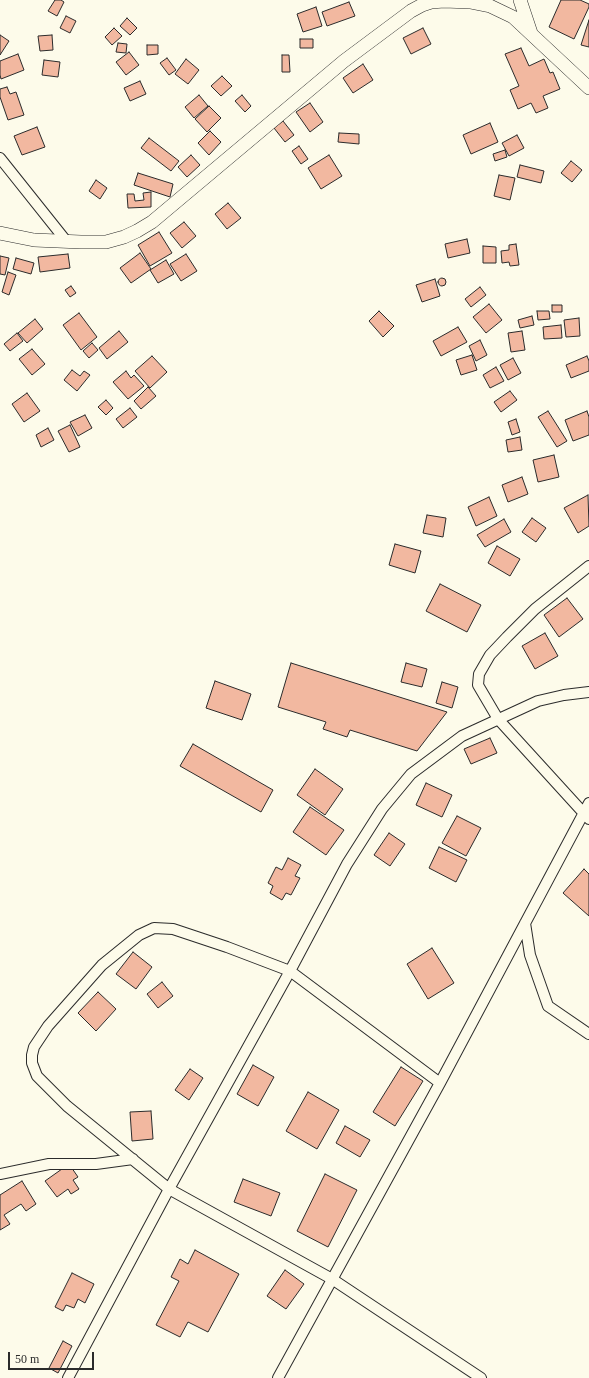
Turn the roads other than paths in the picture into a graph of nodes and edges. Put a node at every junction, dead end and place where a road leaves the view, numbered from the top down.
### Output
1 (445, 0) edge
2 (520, 0) edge
3 (492, 3) edge
4 (532, 35) junction
5 (589, 88) edge
6 (0, 158) edge
7 (0, 233) edge
8 (67, 242) junction
9 (589, 566) edge
10 (589, 692) edge
11 (498, 719) junction
12 (589, 803) edge
13 (586, 816) edge
14 (525, 924) junction
15 (290, 971) junction
16 (589, 1034) edge
17 (440, 1083) junction
18 (133, 1159) junction
19 (0, 1174) edge
20 (169, 1189) junction
21 (332, 1279) junction
22 (68, 1378) edge
23 (278, 1378) edge
24 (481, 1378) edge

1 - 3 street
1 - 8 street
2 - 4 street
3 - 4 street
4 - 5 street
6 - 8 street
7 - 8 street
9 - 11 street
10 - 11 street
11 - 13 street
11 - 15 street
12 - 13 street
13 - 14 street
14 - 16 street
14 - 17 street
15 - 17 street
15 - 18 street
15 - 20 street
17 - 21 street
18 - 19 street
18 - 20 street
20 - 21 street
20 - 22 street
21 - 23 street
21 - 24 street

